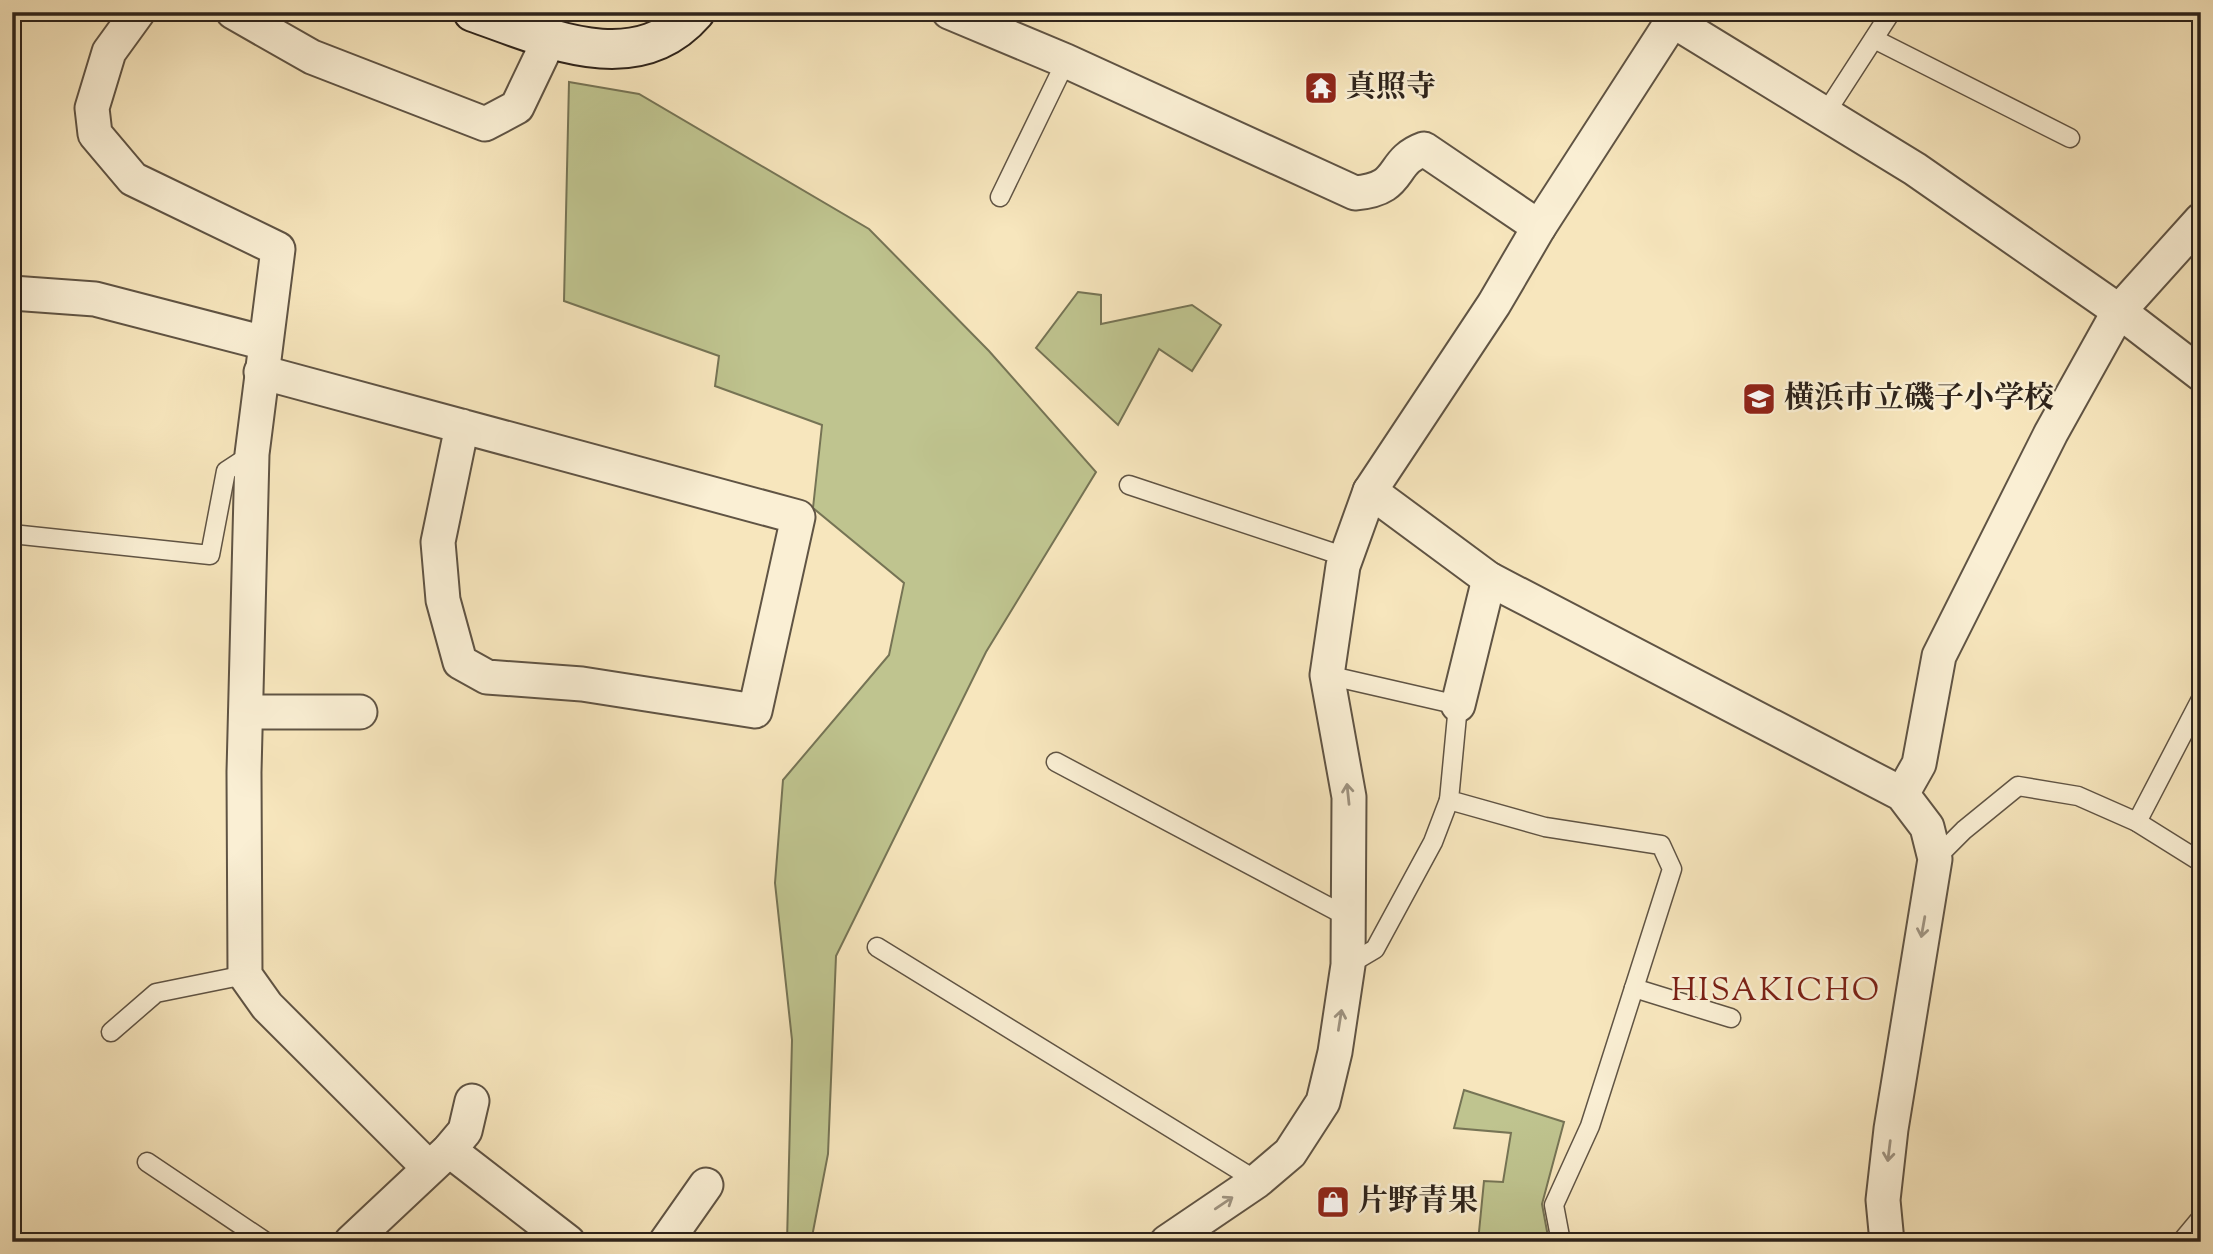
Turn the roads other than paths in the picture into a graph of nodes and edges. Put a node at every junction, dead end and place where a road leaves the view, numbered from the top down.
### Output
1 (138, 12) edge
2 (233, 12) edge
3 (473, 12) edge
4 (695, 12) edge
5 (1891, 12) edge
6 (952, 13) edge
7 (1671, 15) edge
8 (550, 38) junction
9 (1874, 38) junction
10 (1066, 61) junction
11 (1825, 114) junction
12 (2070, 138) dead end
13 (1000, 197) dead end
14 (2201, 220) edge
15 (1539, 227) junction
16 (12, 293) edge
17 (2119, 311) junction
18 (263, 357) junction
19 (2201, 374) edge
20 (462, 426) junction
21 (252, 454) junction
22 (1129, 485) dead end
23 (1370, 491) junction
24 (12, 534) edge
25 (1346, 557) junction
26 (1489, 579) junction
27 (1327, 675) junction
28 (2201, 699) edge
29 (1458, 705) junction
30 (246, 712) junction
31 (360, 712) dead end
32 (1056, 762) dead end
33 (1902, 794) junction
34 (1449, 800) junction
35 (2137, 822) junction
36 (1935, 859) junction
37 (2201, 862) edge
38 (1348, 917) junction
39 (877, 947) dead end
40 (1348, 965) junction
41 (245, 975) junction
42 (1634, 988) junction
43 (1731, 1018) dead end
44 (111, 1032) dead end
45 (471, 1101) dead end
46 (439, 1159) junction
47 (147, 1162) dead end
48 (1257, 1181) junction
49 (706, 1185) dead end
50 (2201, 1218) edge
51 (266, 1242) edge
52 (351, 1242) edge
53 (568, 1242) edge
54 (666, 1242) edge
55 (1167, 1242) edge
56 (1561, 1242) edge
57 (1886, 1242) edge
58 (2182, 1242) edge

1 - 18 street
2 - 8 street
3 - 8 street
4 - 8 street
5 - 9 lane
6 - 10 street
7 - 11 street
7 - 15 street
9 - 11 lane
9 - 12 lane
10 - 13 lane
10 - 15 street
11 - 17 street
14 - 17 street
15 - 23 street
16 - 18 street
17 - 19 street
17 - 33 street
18 - 20 street
18 - 21 street
20 - 20 street
21 - 24 lane
21 - 30 street
22 - 25 lane
23 - 25 street
23 - 26 street
25 - 27 street
26 - 29 street
26 - 33 street
27 - 29 lane
38 -> 27 street
28 - 35 lane
29 - 34 lane
30 - 31 street
30 - 41 street
32 - 38 lane
33 - 36 street
34 - 40 lane
34 - 42 lane
35 - 36 lane
35 - 37 lane
36 -> 57 street
38 - 40 street
39 - 48 lane
48 -> 40 street
41 - 44 lane
41 - 46 street
42 - 43 lane
42 - 56 lane
45 - 46 street
46 - 52 street
46 - 53 street
47 - 51 lane
55 -> 48 street
49 - 54 street
50 - 58 lane

